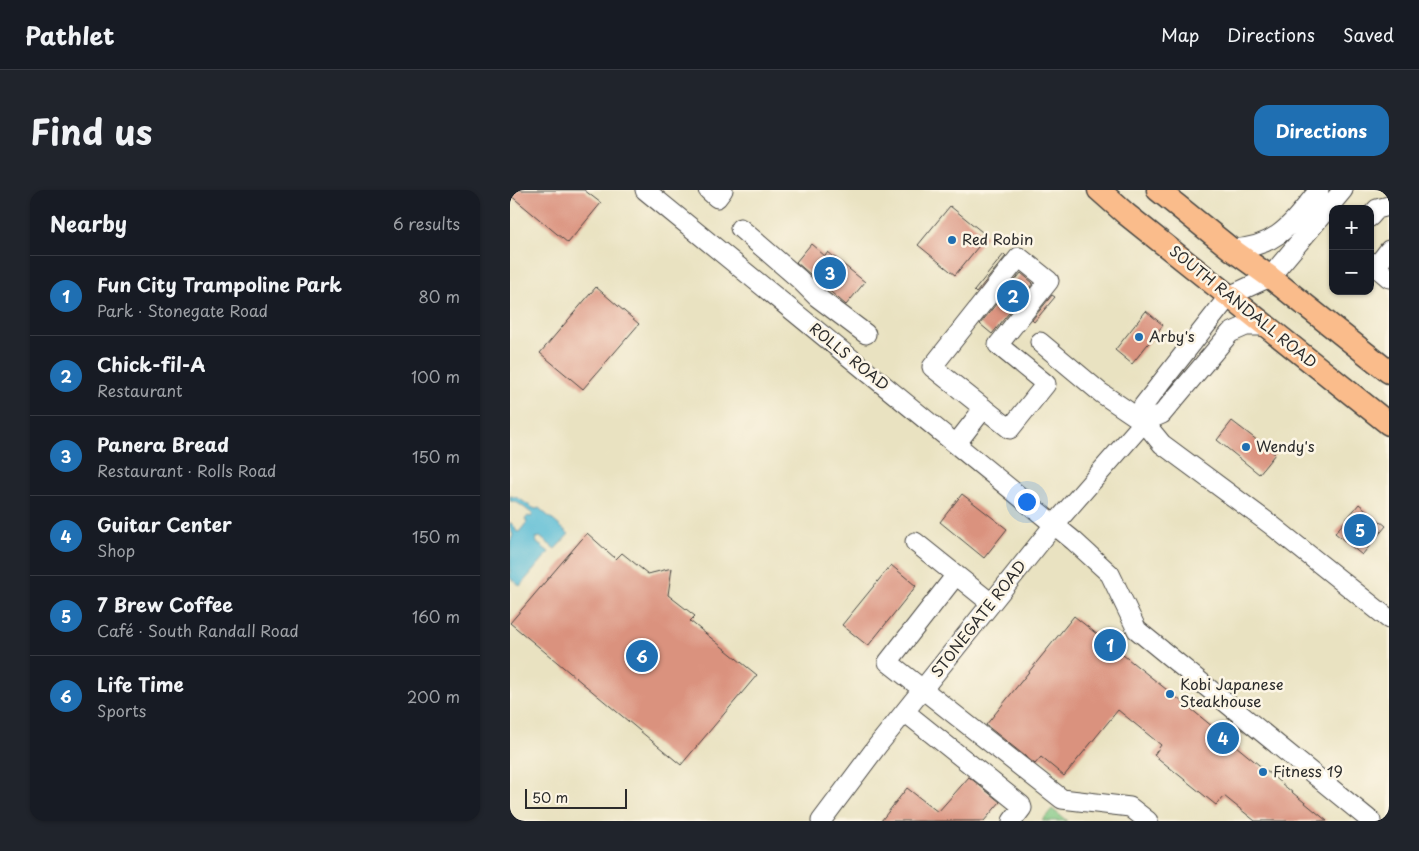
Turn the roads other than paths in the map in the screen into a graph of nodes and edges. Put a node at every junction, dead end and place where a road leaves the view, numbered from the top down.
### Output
1 (645, 190) edge
2 (708, 190) edge
3 (723, 190) edge
4 (1098, 190) edge
5 (1158, 190) edge
6 (1319, 190) edge
7 (1343, 190) edge
8 (1389, 206) edge
9 (1374, 212) edge
10 (740, 228) dead end
11 (1231, 249) junction
12 (1389, 250) edge
13 (1378, 269) edge
14 (1270, 277) junction
15 (1230, 296) junction
16 (1268, 326) junction
17 (866, 334) dead end
18 (1040, 342) dead end
19 (1389, 372) edge
20 (984, 408) junction
21 (1144, 422) junction
22 (1389, 424) edge
23 (956, 444) junction
24 (1054, 525) junction
25 (915, 542) dead end
26 (956, 575) junction
27 (991, 603) junction
28 (1389, 619) edge
29 (922, 690) junction
30 (905, 712) junction
31 (821, 821) edge
32 (1012, 821) edge
33 (1148, 821) edge
34 (1371, 821) edge

1 - 23 street, ROLLS ROAD
2 - 3 street
4 - 15 main road, SOUTH RANDALL ROAD
5 - 11 main road
6 - 11 street
7 - 14 street, STONEGATE ROAD
8 - 9 street
10 - 17 street
11 - 14 main road
12 - 13 street
14 - 15 street, STONEGATE ROAD
14 - 19 main road
15 - 16 main road, SOUTH RANDALL ROAD
15 - 21 street, STONEGATE ROAD
16 - 21 street, STONEGATE ROAD
16 - 22 main road, SOUTH RANDALL ROAD
18 - 21 street
20 - 20 street
20 - 23 street
21 - 24 street, STONEGATE ROAD
21 - 28 street
23 - 24 street, ROLLS ROAD
24 - 27 street, STONEGATE ROAD
24 - 34 street, ROLLS ROAD
25 - 26 street
26 - 27 street
26 - 29 street
27 - 29 street, STONEGATE ROAD
29 - 30 street, STONEGATE ROAD
29 - 33 street
30 - 31 street, STONEGATE ROAD
30 - 32 street

